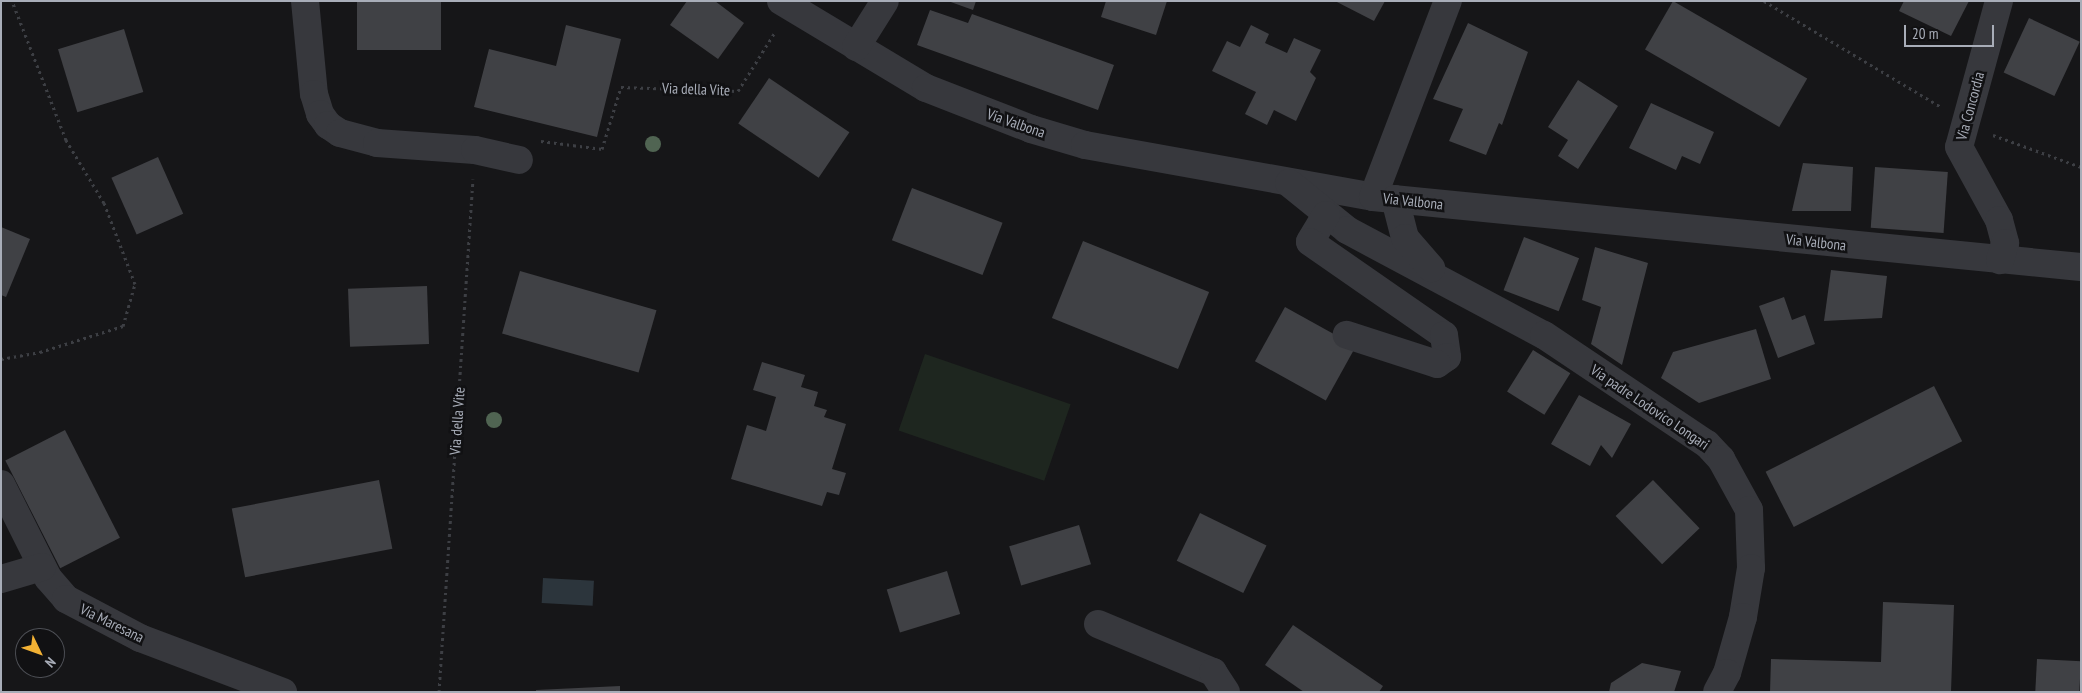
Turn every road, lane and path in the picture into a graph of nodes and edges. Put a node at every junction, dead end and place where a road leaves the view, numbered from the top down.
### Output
1 (12, 1) edge
2 (305, 1) edge
3 (885, 1) edge
4 (1448, 1) edge
5 (1764, 1) edge
6 (1999, 1) edge
7 (786, 5) edge
8 (856, 47) junction
9 (1966, 122) junction
10 (602, 149) dead end
11 (475, 150) junction
12 (519, 160) dead end
13 (2081, 167) edge
14 (1289, 183) junction
15 (1384, 198) junction
16 (1326, 215) junction
17 (2000, 260) junction
18 (2081, 267) edge
19 (1443, 280) junction
20 (1346, 335) dead end
21 (1, 359) edge
22 (1, 484) edge
23 (42, 567) junction
24 (1, 579) edge
25 (1098, 624) dead end
26 (283, 692) edge
27 (439, 692) edge
28 (1226, 692) edge
29 (1717, 692) edge

1 - 21 path
2 - 11 street
3 - 8 street
4 - 15 street
5 - 9 path
6 - 9 street, Via Concordia
7 - 8 street, Via Valbona
7 - 10 path, Via della Vite
8 - 14 street, Via Valbona
9 - 13 path
9 - 17 street, Via Concordia
11 - 12 street
11 - 27 path, Via della Vite
14 - 15 street, Via Valbona
14 - 16 street, Via padre Lodovico Longari
15 - 17 street, Via Valbona
15 - 19 street, Via padre Lodovico Longari
16 - 19 street, Via padre Lodovico Longari
16 - 20 street
17 - 18 street, Via Valbona
19 - 29 street, Via padre Lodovico Longari
22 - 23 street, Via Maresana
23 - 24 street
23 - 26 street, Via Maresana
25 - 28 street

